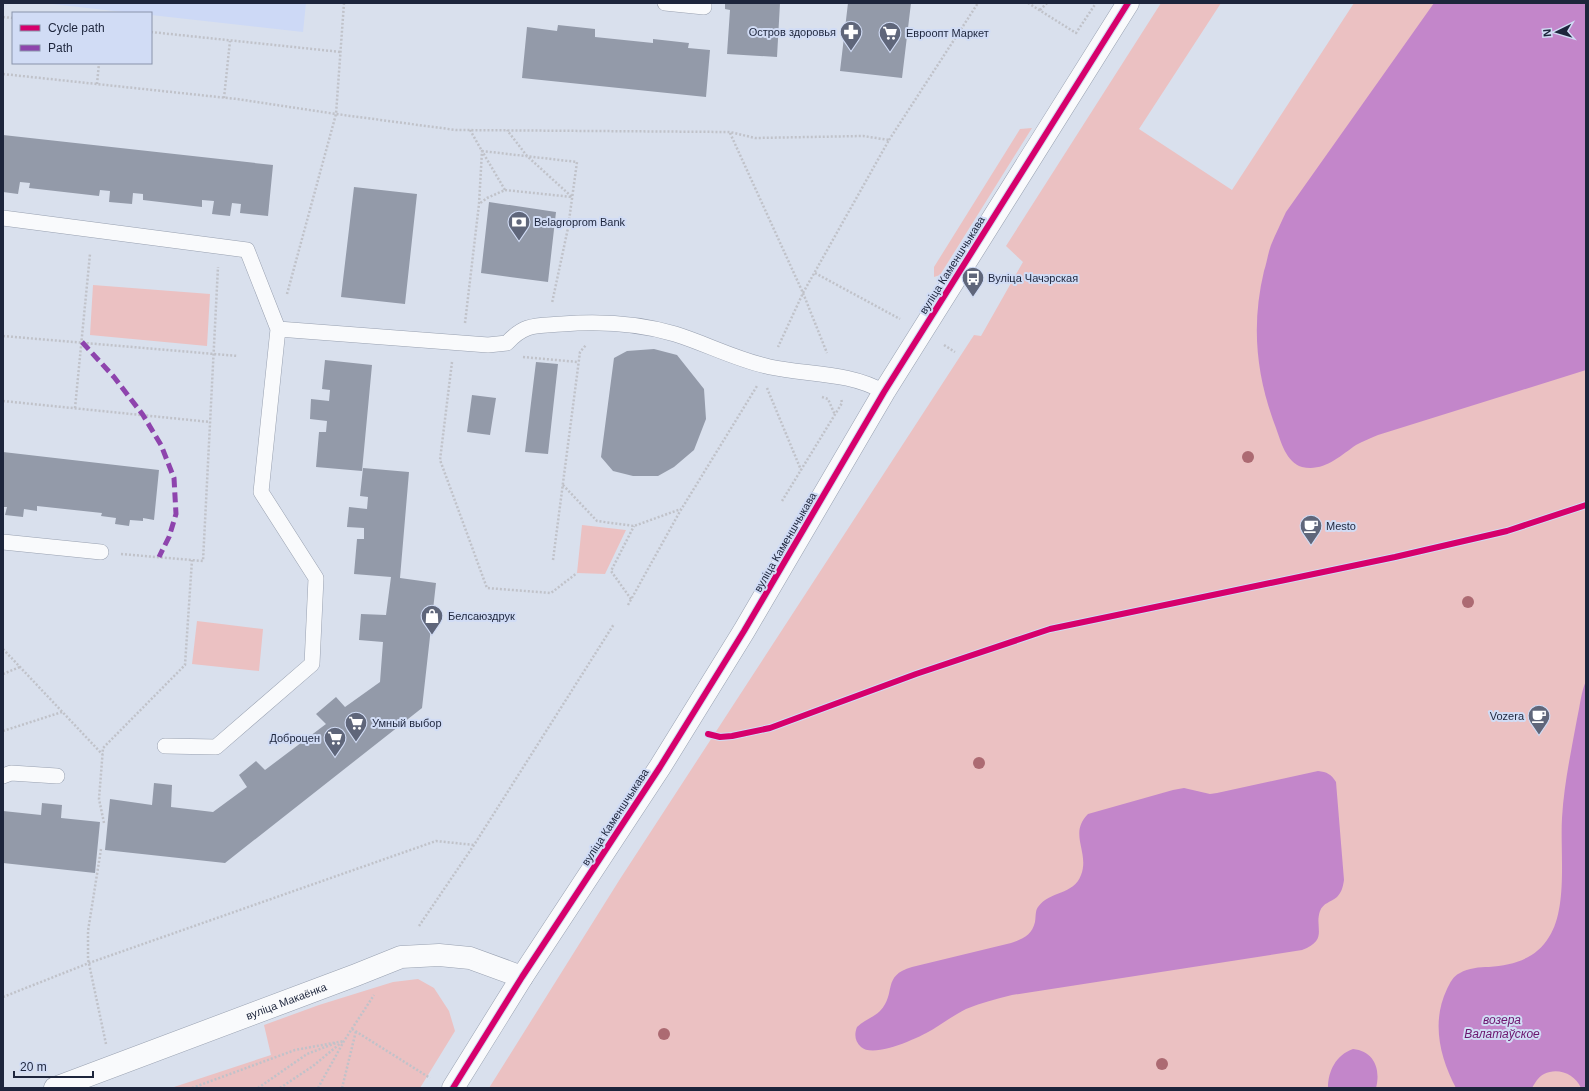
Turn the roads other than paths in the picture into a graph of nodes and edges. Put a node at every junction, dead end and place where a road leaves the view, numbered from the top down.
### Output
1 (665, 3) edge
2 (704, 3) edge
3 (1128, 3) edge
4 (3, 218) edge
5 (278, 329) junction
6 (884, 392) junction
7 (3, 542) edge
8 (101, 552) road end
9 (165, 746) dead end
10 (3, 776) edge
11 (57, 776) dead end
12 (522, 977) junction
13 (54, 1088) edge
14 (453, 1088) edge

1 - 2 lane
3 - 6 street, вуліца Каменшчыкава
4 - 5 lane
5 - 6 lane
5 - 9 lane
6 - 12 street, вуліца Каменшчыкава
7 - 8 lane
10 - 11 lane
12 - 13 street, вуліца Макаёнка
12 - 14 street, вуліца Каменшчыкава

